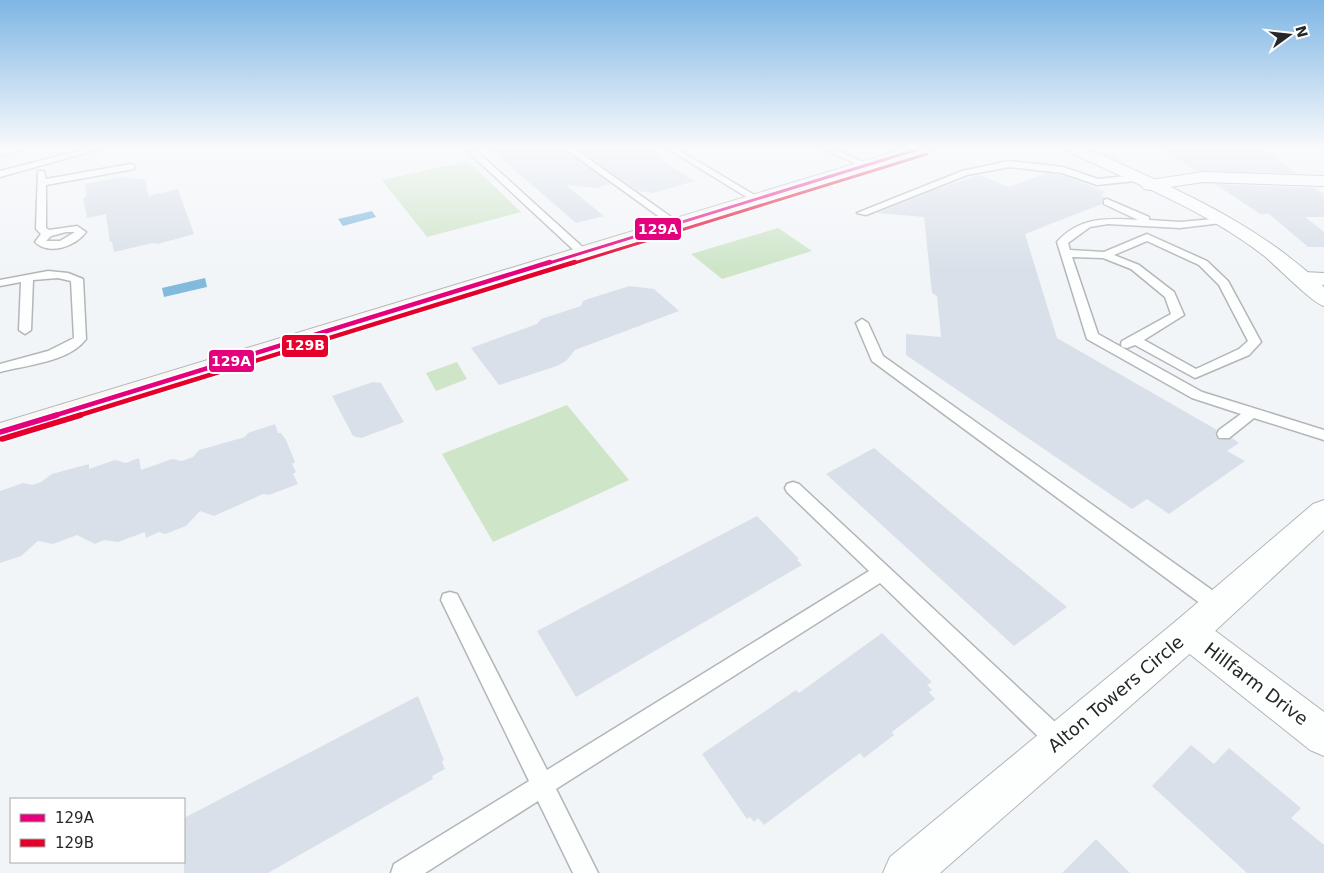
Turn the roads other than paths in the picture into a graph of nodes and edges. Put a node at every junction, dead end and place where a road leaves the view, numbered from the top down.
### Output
1 (41, 188) edge
2 (512, 188) edge
3 (625, 188) edge
4 (737, 188) edge
5 (792, 188) edge
6 (927, 188) edge
7 (1156, 188) edge
8 (756, 199) junction
9 (1108, 202) dead end
10 (862, 213) dead end
11 (1221, 220) junction
12 (1153, 222) junction
13 (676, 224) junction
14 (47, 234) dead end
15 (1066, 252) junction
16 (583, 253) junction
17 (1105, 255) junction
18 (27, 277) junction
19 (1314, 278) edge
20 (0, 283) edge
21 (1324, 299) edge
22 (862, 323) dead end
23 (25, 330) dead end
24 (1135, 340) junction
25 (1118, 350) junction
26 (0, 368) edge
27 (1250, 413) junction
28 (0, 432) edge
29 (1224, 434) dead end
30 (1324, 435) edge
31 (793, 488) dead end
32 (1324, 512) edge
33 (881, 573) junction
34 (450, 600) dead end
35 (1218, 606) junction
36 (1189, 632) junction
37 (1324, 736) edge
38 (1060, 742) junction
39 (542, 783) junction
40 (403, 873) edge
41 (586, 873) edge
42 (906, 873) edge

1 - 14 lane
2 - 16 lane
3 - 13 lane
4 - 8 lane
5 - 8 main road
6 - 10 lane
7 - 11 street
8 - 13 main road
9 - 12 lane
11 - 12 lane
11 - 19 street
12 - 15 lane
13 - 16 main road
15 - 17 lane
15 - 25 lane
16 - 28 main road
17 - 24 lane
17 - 24 lane
18 - 20 lane
18 - 23 lane
18 - 26 lane
19 - 21 street
22 - 35 lane
24 - 25 lane
25 - 27 lane
27 - 29 lane
27 - 30 lane
31 - 33 lane
32 - 35 street, Alton Towers Circle
33 - 38 lane
33 - 39 lane
34 - 39 lane
35 - 36 street, Alton Towers Circle
36 - 37 street, Hillfarm Drive
36 - 38 street, Alton Towers Circle
38 - 42 street, Alton Towers Circle
39 - 40 lane
39 - 41 lane

